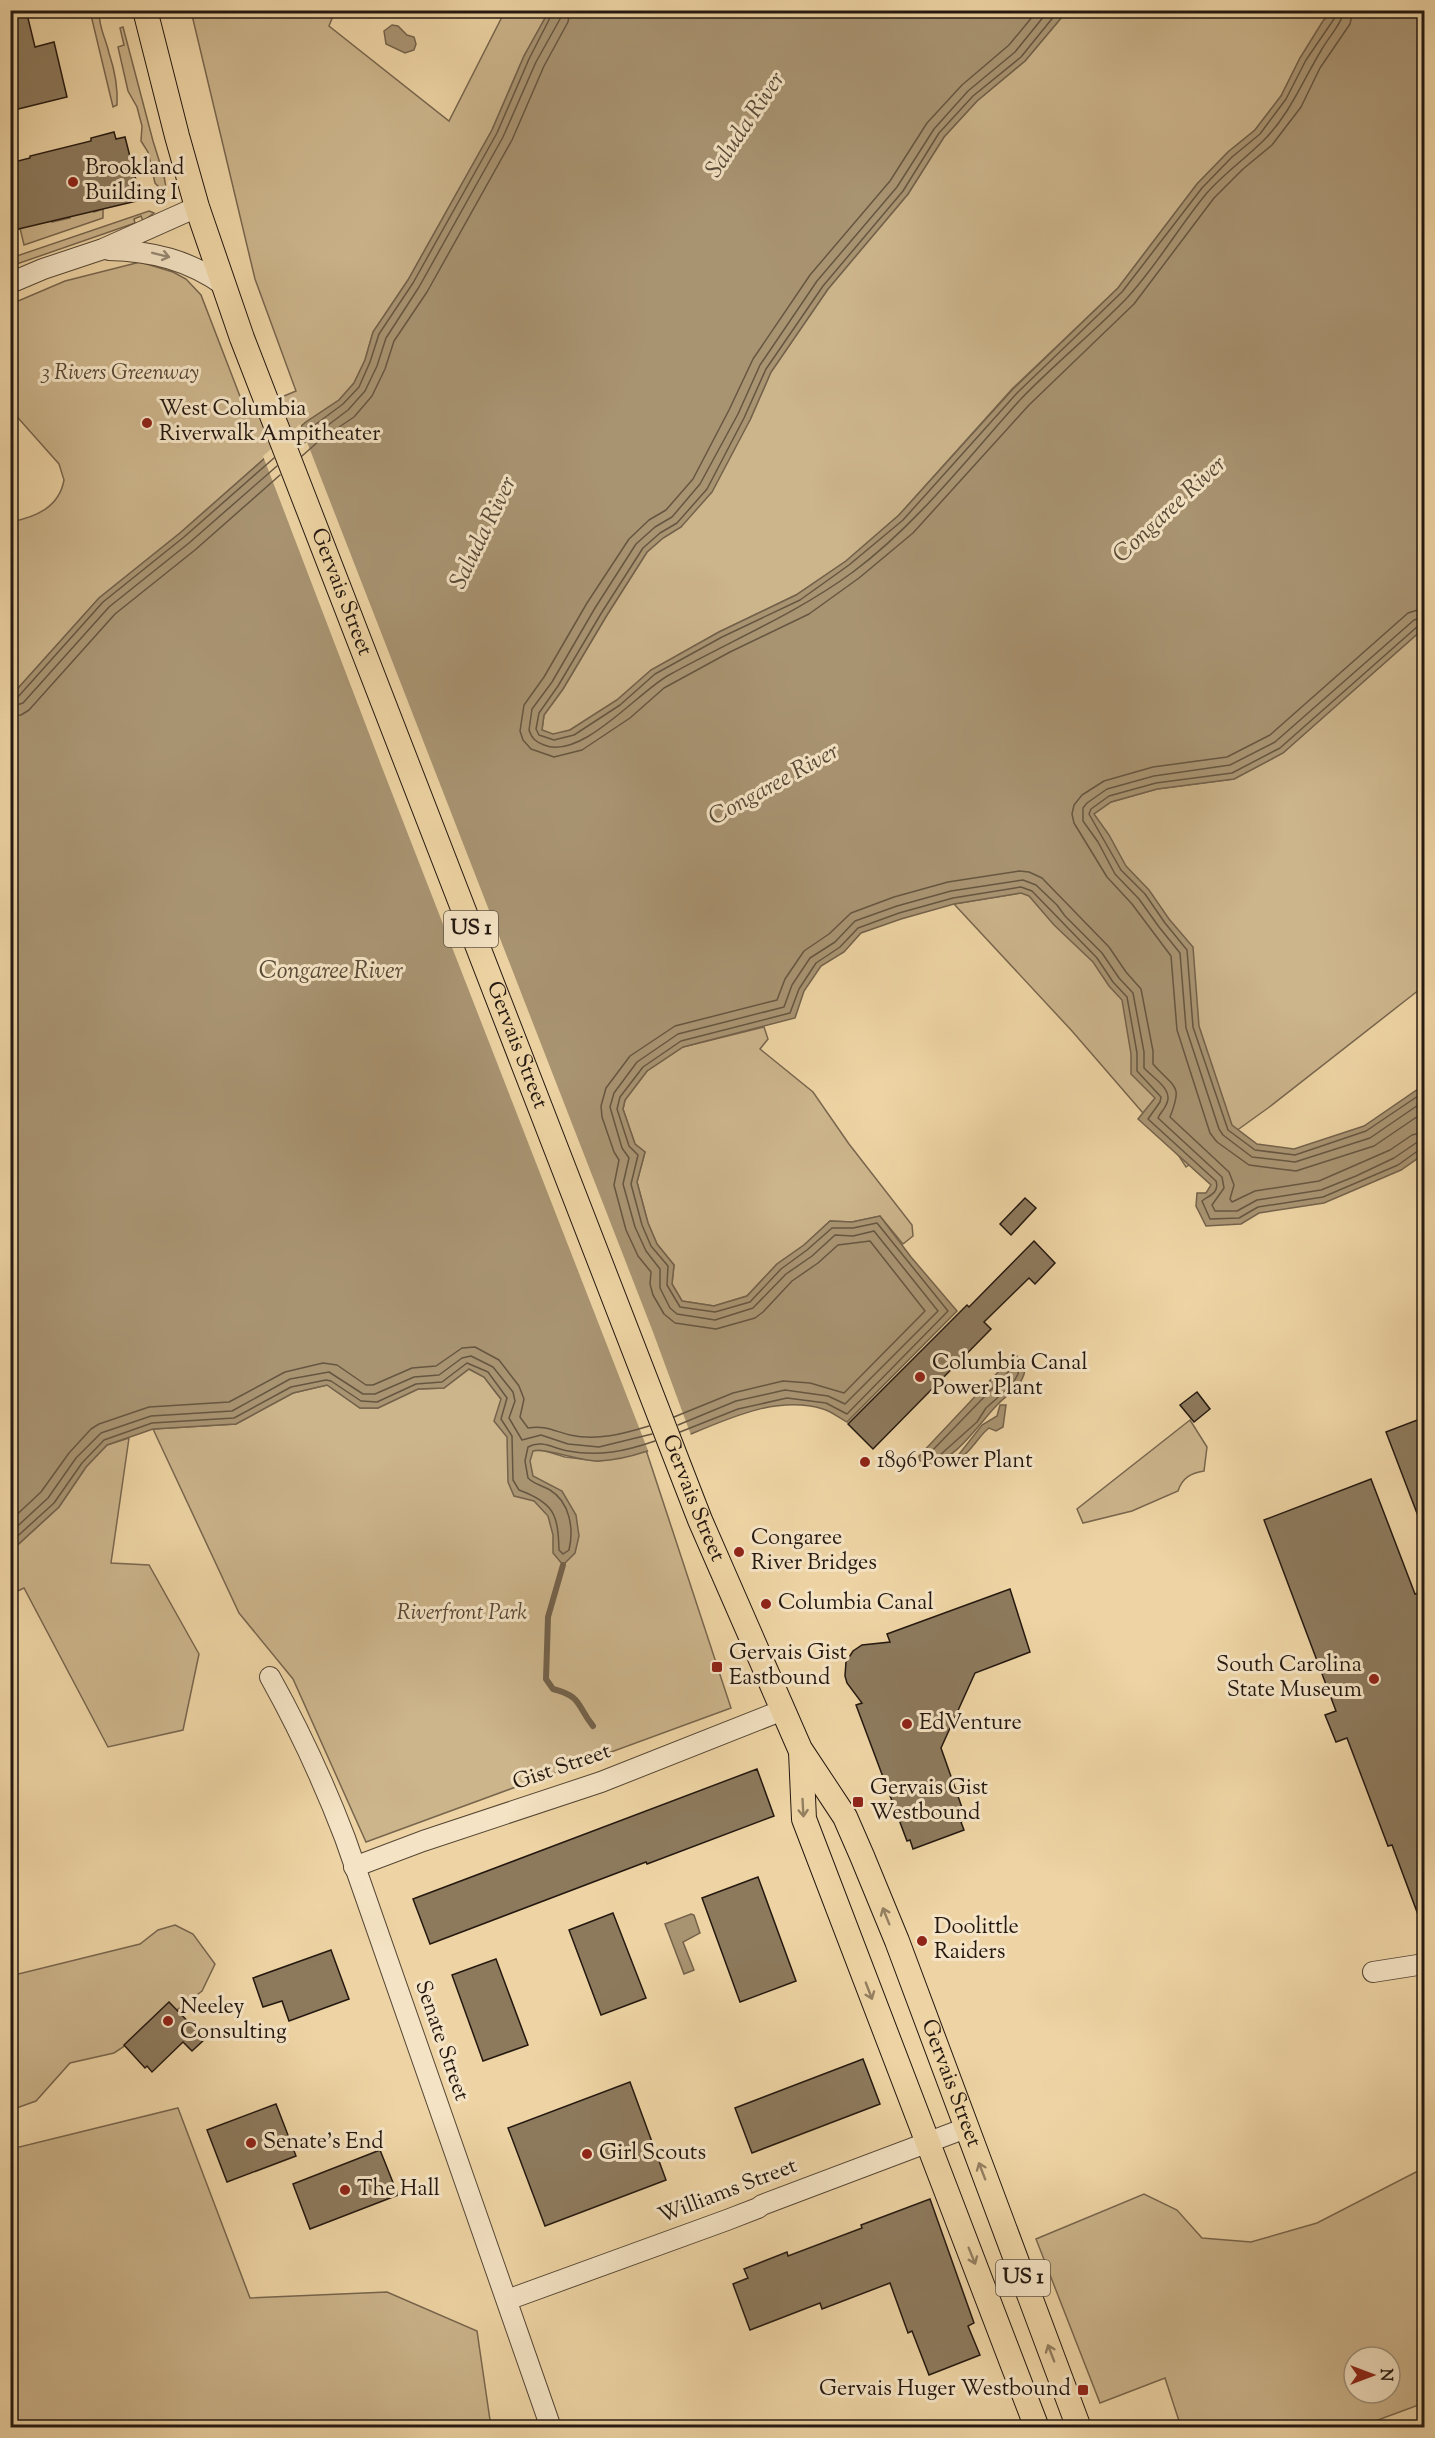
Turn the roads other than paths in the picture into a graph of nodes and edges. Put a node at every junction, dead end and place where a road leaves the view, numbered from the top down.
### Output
1 (145, 10) edge
2 (197, 207) junction
3 (103, 249) junction
4 (10, 283) edge
5 (225, 286) junction
6 (270, 1677) dead end
7 (783, 1710) junction
8 (800, 1749) junction
9 (354, 1867) junction
10 (1425, 1964) edge
11 (1373, 1972) dead end
12 (966, 2128) junction
13 (928, 2143) junction
14 (507, 2300) junction
15 (551, 2427) edge
16 (1037, 2427) edge
17 (1079, 2427) edge

1 - 2 main road, US 1
2 - 3 street
2 - 5 main road, US 1
3 - 4 street
3 -> 5 street
5 - 7 main road, Gervais Street / US 1
6 - 9 street, Senate Street
7 - 8 main road, Gervais Street / US 1
7 - 9 street, Gist Street
12 -> 8 main road, Gervais Street / US 1
8 -> 13 main road, Gervais Street
9 - 14 street, Senate Street
10 - 11 street
12 - 13 street, Williams Street
17 -> 12 main road, Gervais Street / US 1
13 - 14 street, Williams Street
13 -> 16 main road, Gervais Street
14 - 15 street, Senate Street

